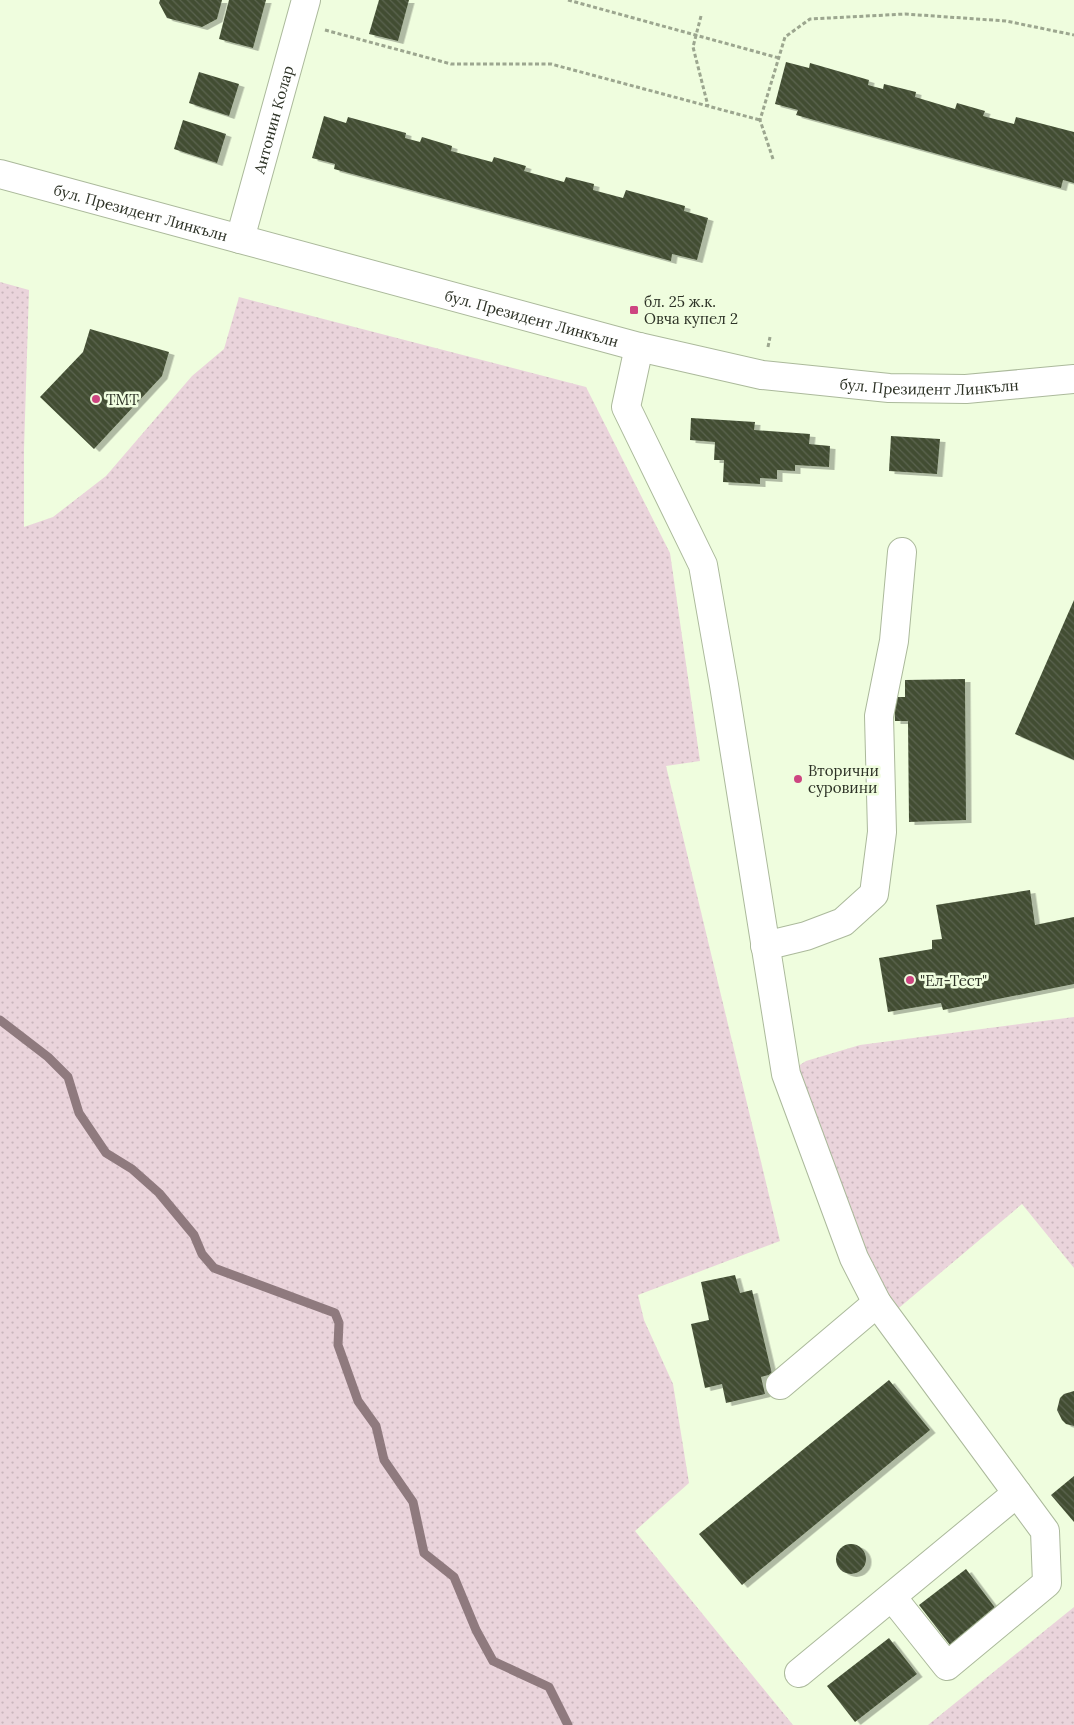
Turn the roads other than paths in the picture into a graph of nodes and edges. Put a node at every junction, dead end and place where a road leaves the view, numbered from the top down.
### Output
1 (303, 12) edge
2 (0, 174) edge
3 (240, 239) junction
4 (639, 347) junction
5 (1074, 379) edge
6 (902, 552) dead end
7 (764, 946) junction
8 (877, 1303) junction
9 (780, 1385) dead end
10 (1017, 1493) junction
11 (892, 1597) junction
12 (799, 1673) dead end

1 - 3 street, Антонин Колар
2 - 3 street, бул. Президент Линкълн
3 - 4 street, бул. Президент Линкълн
4 - 5 street, бул. Президент Линкълн
4 - 7 street
6 - 7 street
7 - 8 street
8 - 9 street
8 - 10 street
10 - 11 street
10 - 11 street
11 - 12 street

